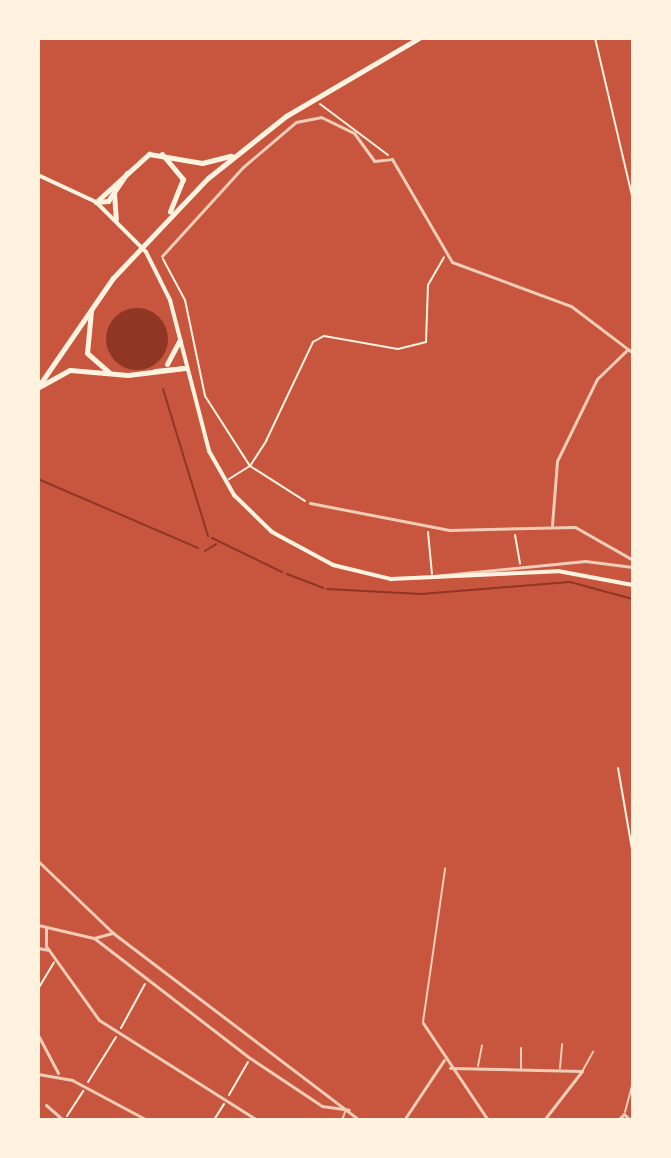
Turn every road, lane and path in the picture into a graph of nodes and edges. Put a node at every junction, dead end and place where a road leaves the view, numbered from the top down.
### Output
1 (419, 38) edge
2 (595, 38) edge
3 (308, 97) dead end
4 (161, 153) junction
5 (235, 154) junction
6 (392, 159) junction
7 (130, 169) junction
8 (38, 175) edge
9 (114, 193) junction
10 (633, 200) edge
11 (96, 202) junction
12 (167, 217) junction
13 (116, 219) junction
14 (162, 256) joint
15 (444, 256) junction
16 (94, 303) junction
17 (180, 340) junction
18 (628, 349) junction
19 (633, 353) edge
20 (167, 365) junction
21 (185, 368) junction
22 (154, 371) junction
23 (114, 375) junction
24 (38, 387) edge
25 (250, 466) junction
26 (225, 482) junction
27 (310, 503) joint
28 (427, 524) junction
29 (552, 525) junction
30 (514, 527) junction
31 (633, 560) edge
32 (520, 565) junction
33 (633, 567) edge
34 (433, 579) junction
35 (633, 585) edge
36 (618, 768) dead end
37 (633, 855) edge
38 (38, 861) edge
39 (445, 869) dead end
40 (38, 925) edge
41 (46, 928) junction
42 (113, 933) junction
43 (94, 938) junction
44 (38, 948) edge
45 (49, 950) junction
46 (55, 960) junction
47 (146, 983) junction
48 (38, 989) edge
49 (423, 1023) joint
50 (118, 1034) junction
51 (38, 1035) edge
52 (562, 1044) dead end
53 (482, 1045) dead end
54 (521, 1048) dead end
55 (593, 1052) dead end
56 (250, 1058) junction
57 (445, 1059) junction
58 (450, 1068) junction
59 (478, 1068) junction
60 (521, 1068) junction
61 (95, 1070) dead end
62 (559, 1070) junction
63 (582, 1071) junction
64 (38, 1074) edge
65 (58, 1075) junction
66 (633, 1083) edge
67 (80, 1096) dead end
68 (227, 1099) junction
69 (46, 1105) dead end
70 (347, 1111) junction
71 (624, 1114) junction
72 (64, 1120) edge
73 (147, 1120) edge
74 (214, 1120) edge
75 (257, 1120) edge
76 (342, 1120) edge
77 (359, 1120) edge
78 (404, 1120) edge
79 (488, 1120) edge
80 (544, 1120) edge
81 (618, 1120) edge
82 (630, 1120) edge

1 - 5 highway
2 - 10 path
3 - 6 path
4 - 5 highway
4 - 7 highway
4 - 12 highway
5 - 12 highway
6 - 14 street
6 - 15 street
7 - 9 highway
7 - 11 highway
8 - 11 main road
9 - 11 highway
9 - 13 highway
11 - 13 main road
12 - 16 highway
13 - 17 main road
14 - 25 path
15 - 18 street
15 - 25 path
16 - 23 highway
16 - 24 highway
17 - 20 highway
17 - 21 main road
18 - 19 street
18 - 29 street
20 - 21 highway
20 - 22 highway
21 - 22 highway
21 - 26 main road
22 - 23 highway
23 - 24 highway
25 - 26 path
25 - 27 path
26 - 34 main road
27 - 28 street
28 - 30 street
28 - 34 path
29 - 30 street
29 - 31 street
30 - 32 path
32 - 33 street
32 - 34 street
34 - 35 main road
36 - 37 path
38 - 42 street
39 - 49 lane
40 - 41 street
41 - 43 street
41 - 45 street
42 - 43 street
42 - 70 street
43 - 47 street
44 - 45 street
45 - 46 street
46 - 48 path
46 - 50 street
47 - 50 path
47 - 56 street
49 - 57 street
50 - 61 path
50 - 68 street
51 - 65 street
52 - 62 lane
53 - 59 lane
54 - 60 lane
55 - 63 lane
56 - 68 path
56 - 70 street
57 - 58 street
57 - 78 street
58 - 59 street
58 - 79 street
59 - 60 street
60 - 62 street
62 - 63 street
63 - 80 street
64 - 65 street
65 - 73 street
66 - 71 lane
67 - 72 path
68 - 74 path
68 - 75 street
69 - 72 street
70 - 76 lane
70 - 77 street
71 - 81 street
71 - 82 street

